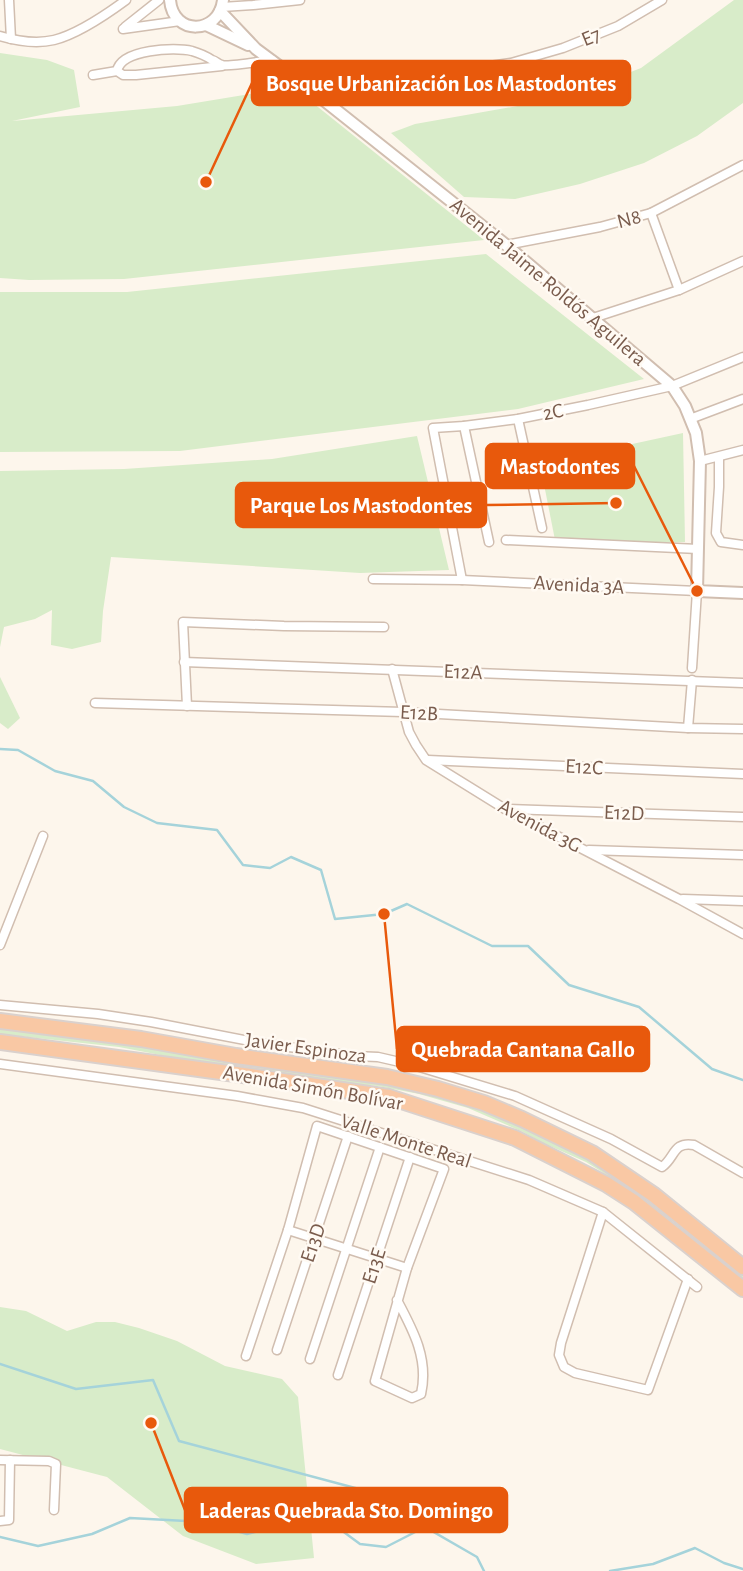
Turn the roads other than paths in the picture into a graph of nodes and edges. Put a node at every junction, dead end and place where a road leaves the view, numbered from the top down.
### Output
1 (9, 0) edge
2 (126, 0) edge
3 (159, 0) edge
4 (170, 0) edge
5 (300, 0) edge
6 (662, 0) edge
7 (222, 6) edge
8 (180, 21) junction
9 (206, 25) junction
10 (0, 36) edge
11 (11, 39) junction
12 (256, 48) junction
13 (272, 60) junction
14 (222, 66) junction
15 (117, 71) junction
16 (93, 75) dead end
17 (306, 86) junction
18 (743, 165) edge
19 (651, 213) junction
20 (506, 245) junction
21 (743, 261) edge
22 (679, 290) junction
23 (593, 318) junction
24 (743, 357) edge
25 (672, 386) junction
26 (743, 399) edge
27 (518, 419) junction
28 (690, 419) junction
29 (464, 426) junction
30 (743, 451) edge
31 (719, 457) junction
32 (699, 461) junction
33 (542, 528) dead end
34 (506, 540) dead end
35 (489, 542) dead end
36 (743, 545) edge
37 (698, 549) junction
38 (373, 579) dead end
39 (462, 580) junction
40 (697, 591) junction
41 (743, 593) edge
42 (383, 627) dead end
43 (184, 662) junction
44 (692, 668) dead end
45 (392, 669) junction
46 (692, 680) junction
47 (743, 683) edge
48 (94, 703) dead end
49 (187, 706) junction
50 (403, 712) junction
51 (688, 728) junction
52 (743, 729) edge
53 (426, 760) junction
54 (743, 774) edge
55 (505, 809) junction
56 (743, 817) edge
57 (43, 836) dead end
58 (585, 850) junction
59 (743, 855) edge
60 (680, 899) junction
61 (743, 901) edge
62 (743, 934) edge
63 (0, 945) edge
64 (0, 1005) edge
65 (0, 1021) edge
66 (0, 1042) edge
67 (0, 1064) edge
68 (379, 1133) junction
69 (348, 1136) junction
70 (393, 1138) junction
71 (381, 1147) junction
72 (410, 1157) junction
73 (743, 1173) edge
74 (603, 1212) junction
75 (288, 1230) junction
76 (314, 1239) junction
77 (346, 1249) junction
78 (376, 1258) junction
79 (743, 1266) edge
80 (407, 1268) junction
81 (688, 1279) junction
82 (697, 1287) dead end
83 (743, 1289) edge
84 (397, 1300) junction
85 (277, 1350) dead end
86 (246, 1356) dead end
87 (310, 1359) dead end
88 (338, 1375) dead end
89 (0, 1460) edge
90 (10, 1460) junction
91 (54, 1510) dead end
92 (0, 1521) edge

1 - 11 street
2 - 11 street
3 - 8 street
4 - 8 street
5 - 7 street
6 - 17 street, E7
7 - 9 street
7 - 12 street, Avenida Jaime Roldós Aguilera
8 - 9 street, Avenida Jaime Roldós Aguilera
9 - 12 street, Avenida Jaime Roldós Aguilera
10 - 11 street
12 - 13 street, Avenida Jaime Roldós Aguilera
13 - 14 street
13 - 17 street, Avenida Jaime Roldós Aguilera
14 - 15 street
14 - 15 street
15 - 16 street
17 - 20 street, Avenida Jaime Roldós Aguilera
18 - 19 street, N8
19 - 20 street, N8
19 - 22 street
20 - 23 street, Avenida Jaime Roldós Aguilera
21 - 22 street
22 - 23 street
23 - 25 street, Avenida Jaime Roldós Aguilera
24 - 25 street, 2C
25 - 27 street, 2C
25 - 28 street, Avenida Jaime Roldós Aguilera
26 - 28 street
27 - 29 street, 2C
27 - 33 street
28 - 32 street, Avenida Jaime Roldós Aguilera
29 - 35 street
29 - 39 street, 2C
30 - 31 street
31 - 32 street
31 - 36 street
32 - 37 street, Avenida Jaime Roldós Aguilera
34 - 37 street
37 - 40 street, Avenida Jaime Roldós Aguilera
38 - 39 street, Avenida 3A
39 - 40 street, Avenida 3A
40 - 41 street
40 - 44 street
42 - 43 street
43 - 45 street, E12A
43 - 49 street
45 - 46 street, E12A
45 - 50 street, Avenida 3G
46 - 47 street, E12A
46 - 51 street
48 - 49 street, E12B
49 - 50 street, E12B
50 - 51 street, E12B
50 - 53 street, Avenida 3G
51 - 52 street, E12B
53 - 54 street, E12C
53 - 55 street, Avenida 3G
55 - 56 street, E12D
55 - 58 street, Avenida 3G
57 - 63 street
58 - 59 street
58 - 60 street, Avenida 3G
60 - 61 street
60 - 62 street, Avenida 3G
64 - 73 street, Javier Espinoza
65 - 79 highway, Avenida Simón Bolívar
66 - 83 highway, Avenida Simón Bolívar
67 - 68 street, Valle Monte Real
68 - 70 street, Valle Monte Real
68 - 71 street
69 - 71 street
69 - 75 street
69 - 76 street, E13D
70 - 71 street
70 - 74 street, Valle Monte Real
71 - 72 street
71 - 77 street
72 - 78 street, E13E
72 - 80 street
74 - 81 street, Valle Monte Real
74 - 81 street
75 - 76 street
75 - 86 street
76 - 77 street
76 - 85 street, E13D
77 - 78 street
77 - 87 street
78 - 80 street
78 - 88 street, E13E
80 - 84 street
81 - 82 street, Valle Monte Real
84 - 84 street
89 - 90 street
90 - 91 street
90 - 92 street

